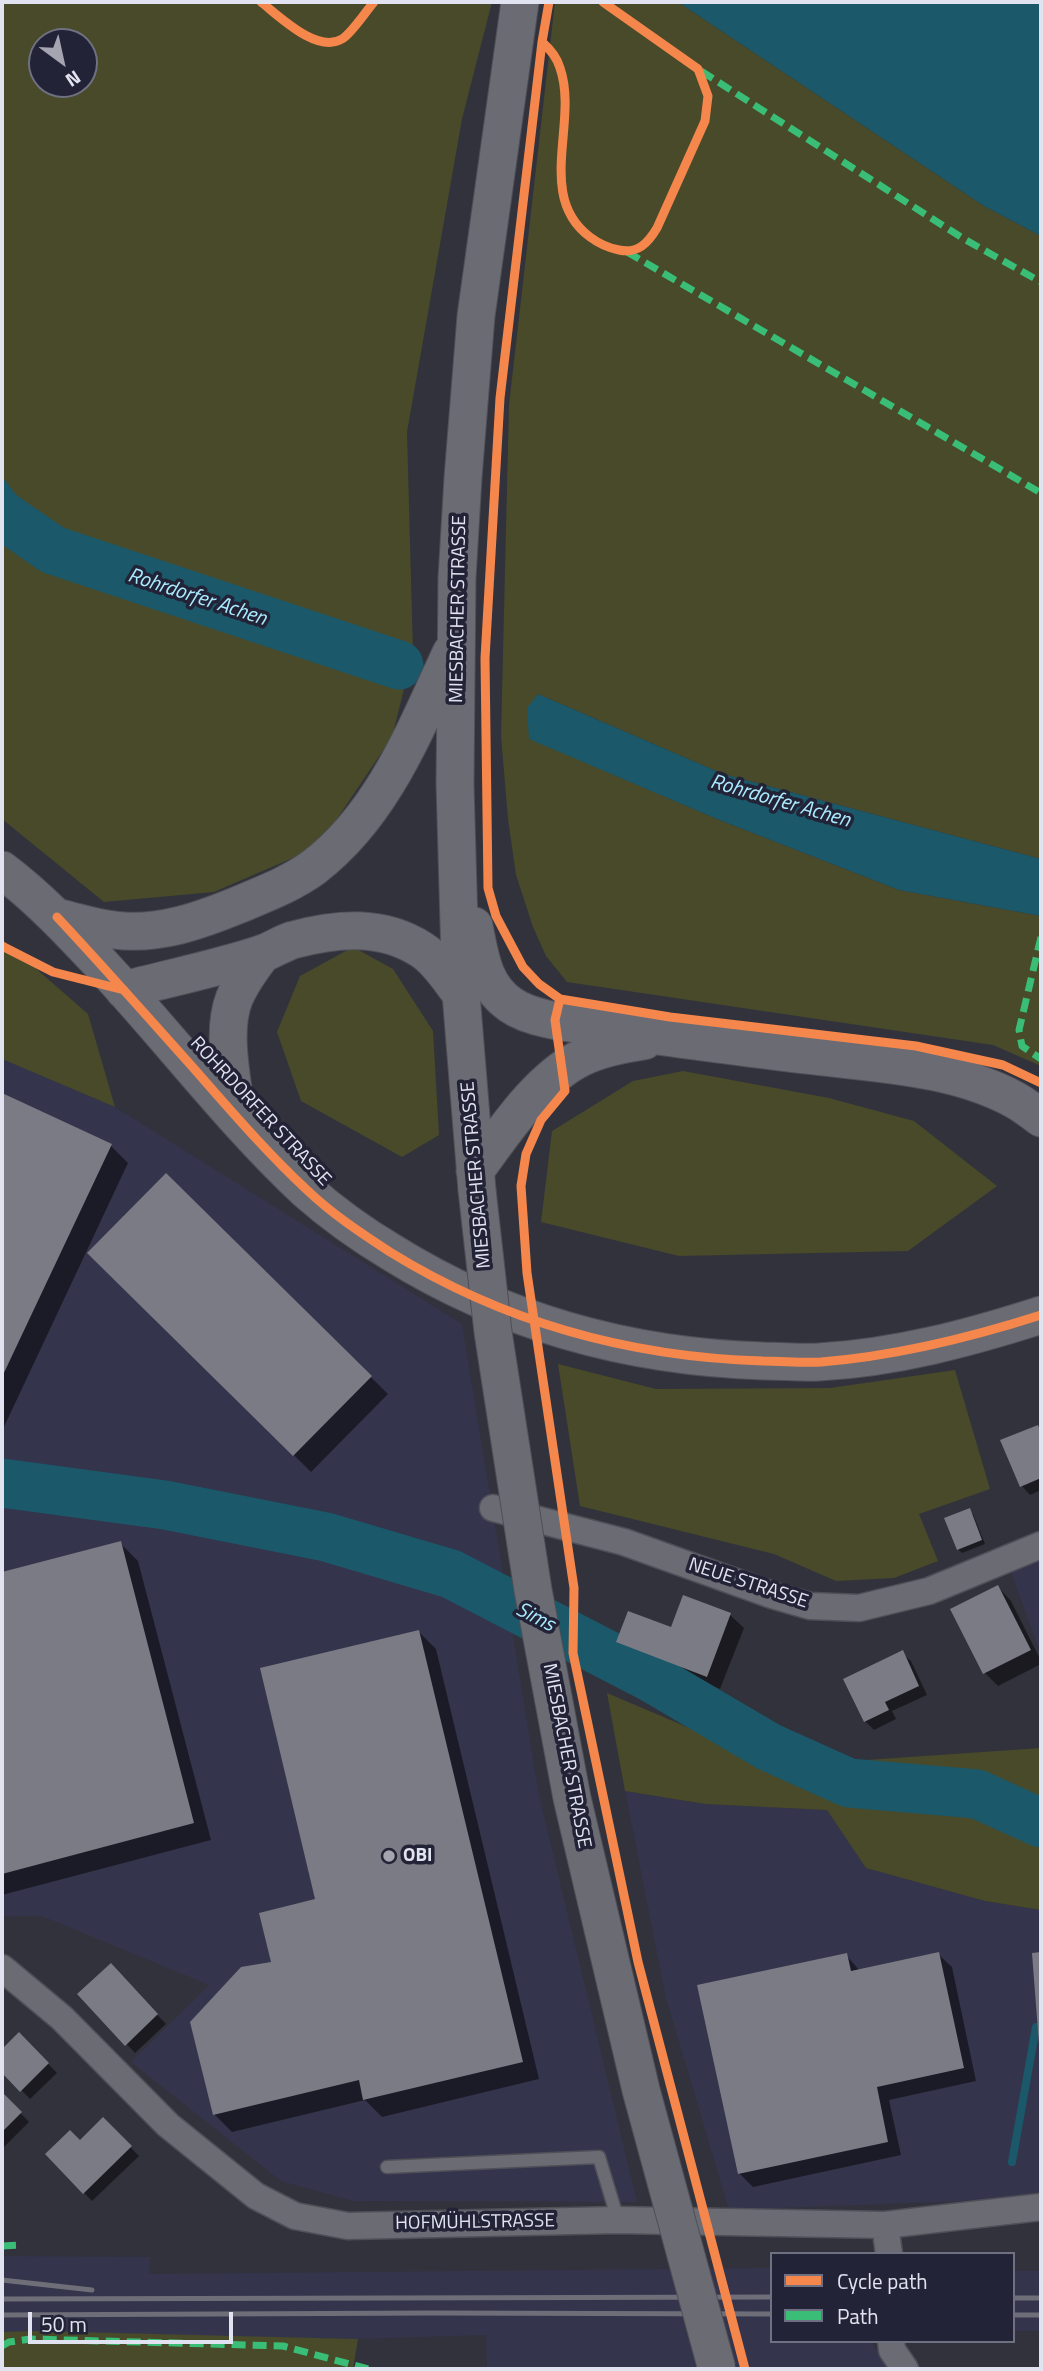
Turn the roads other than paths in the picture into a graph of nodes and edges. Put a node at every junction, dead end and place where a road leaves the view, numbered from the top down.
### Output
1 (520, 2) edge
2 (456, 643) junction
3 (455, 784) junction
4 (2, 870) edge
5 (57, 917) junction
6 (170, 929) junction
7 (263, 953) junction
8 (119, 984) junction
9 (461, 994) junction
10 (662, 1037) junction
11 (237, 1118) junction
12 (1041, 1118) edge
13 (476, 1181) junction
14 (1041, 1315) edge
15 (493, 1508) dead end
16 (1041, 1545) edge
17 (2, 1968) edge
18 (387, 2167) dead end
19 (1041, 2207) edge
20 (618, 2220) junction
21 (886, 2225) junction
22 (889, 2252) edge
23 (891, 2343) edge
24 (899, 2368) edge
25 (717, 2369) edge

1 - 2 main road, MIESBACHER STRASSE
2 - 3 main road, MIESBACHER STRASSE
2 - 6 main road
3 - 9 main road, MIESBACHER STRASSE
3 - 10 main road
4 - 5 main road, ROHRDORFER STRASSE
5 - 6 main road
5 - 8 main road, ROHRDORFER STRASSE
6 - 8 main road
7 - 8 main road
7 - 9 main road
7 - 11 main road
8 - 11 main road, ROHRDORFER STRASSE
9 - 13 main road, MIESBACHER STRASSE
10 - 12 main road
10 - 13 main road
11 - 14 main road, ROHRDORFER STRASSE
13 - 25 main road, MIESBACHER STRASSE, bridge
15 - 16 street, NEUE STRASSE
17 - 20 street, HOFMÜHLSTRASSE
18 - 20 lane
19 - 21 street, HOFMÜHLSTRASSE
20 - 21 street, HOFMÜHLSTRASSE
21 - 22 street
23 - 24 street

